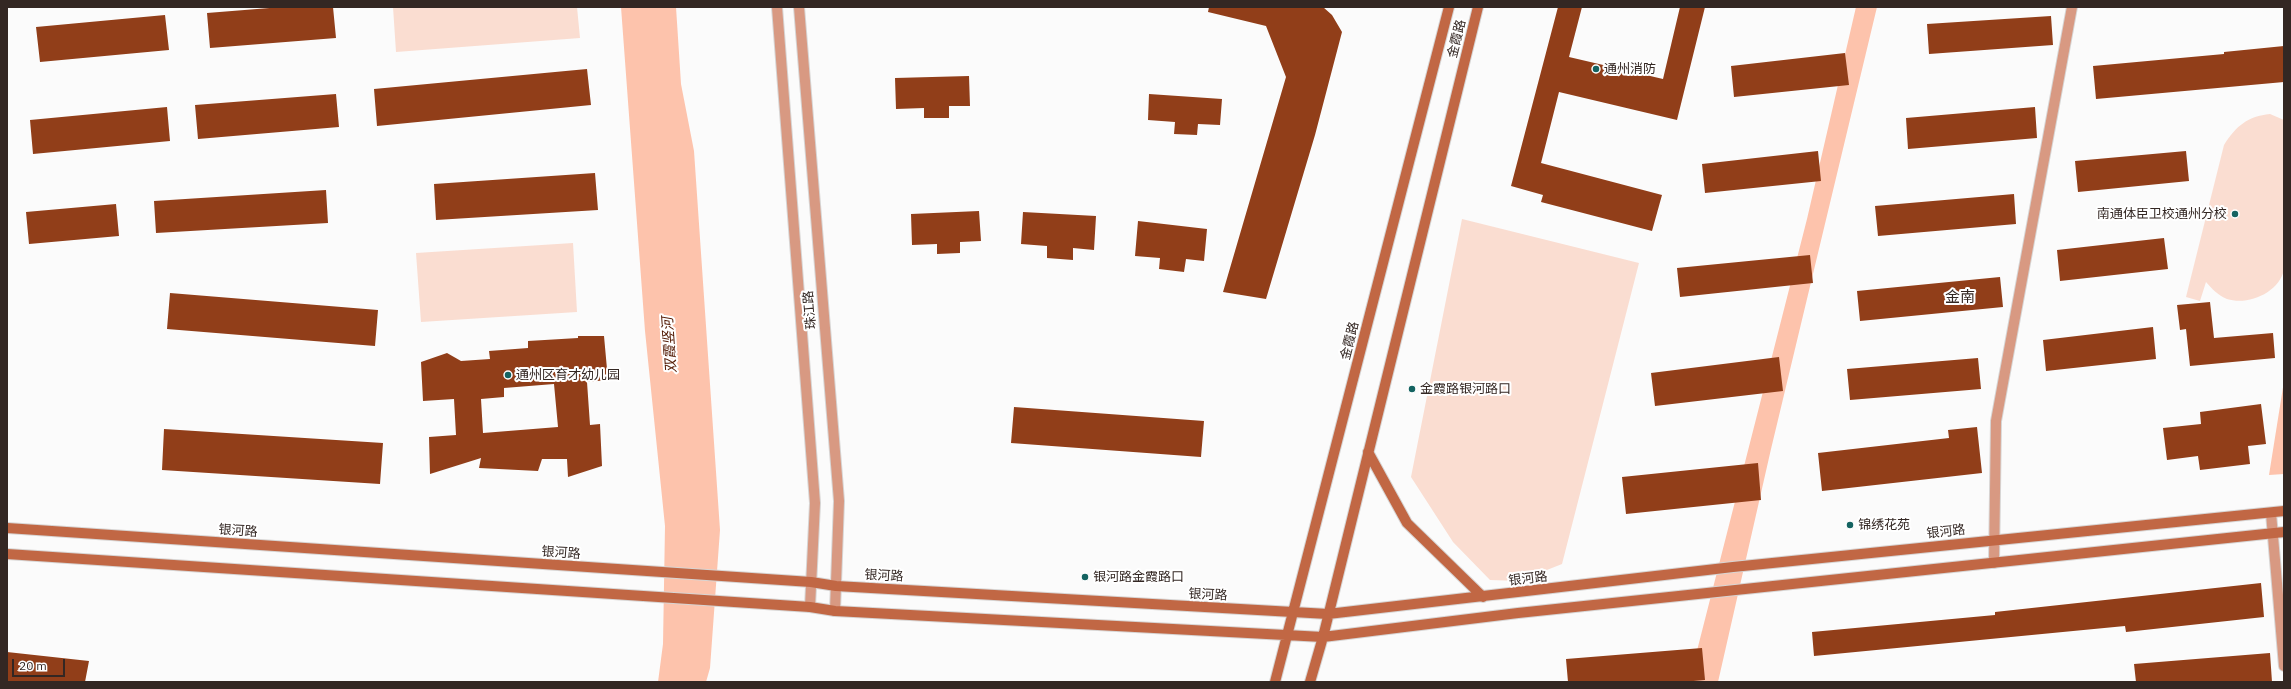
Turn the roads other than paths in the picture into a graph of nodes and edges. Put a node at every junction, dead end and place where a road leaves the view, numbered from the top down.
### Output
1 (777, 7) edge
2 (799, 7) edge
3 (1449, 7) edge
4 (1478, 7) edge
5 (2072, 7) edge
6 (1368, 452) junction
7 (2284, 512) edge
8 (2271, 513) junction
9 (7, 528) edge
10 (2284, 532) edge
11 (2273, 534) junction
12 (1994, 540) junction
13 (7, 554) edge
14 (1994, 564) junction
15 (812, 582) junction
16 (836, 586) junction
17 (1483, 597) junction
18 (810, 607) junction
19 (835, 611) junction
20 (1294, 613) junction
21 (1328, 614) junction
22 (1287, 636) junction
23 (1323, 637) junction
24 (2284, 666) edge
25 (1275, 682) edge
26 (1310, 682) edge

1 - 15 street, 珠江路
2 - 16 street, 珠江路
3 - 20 main road, 金霞路
4 - 6 main road, 金霞路
5 - 12 street
6 - 17 main road
6 - 21 main road, 金霞路
7 - 8 main road, 银河路
8 - 11 street
8 - 12 main road, 银河路
9 - 15 main road, 银河路
10 - 11 main road
11 - 14 main road
11 - 24 street
12 - 14 street
12 - 17 main road, 银河路
13 - 18 main road
14 - 23 main road
15 - 16 main road, 银河路
15 - 18 street, 珠江路
16 - 19 street, 珠江路
16 - 20 main road, 银河路
17 - 21 main road, 银河路
18 - 19 main road
19 - 22 main road
20 - 21 main road, 银河路
20 - 22 main road, 金霞路
21 - 23 main road, 金霞路
22 - 23 main road
22 - 25 main road, 金霞路
23 - 26 main road, 金霞路

